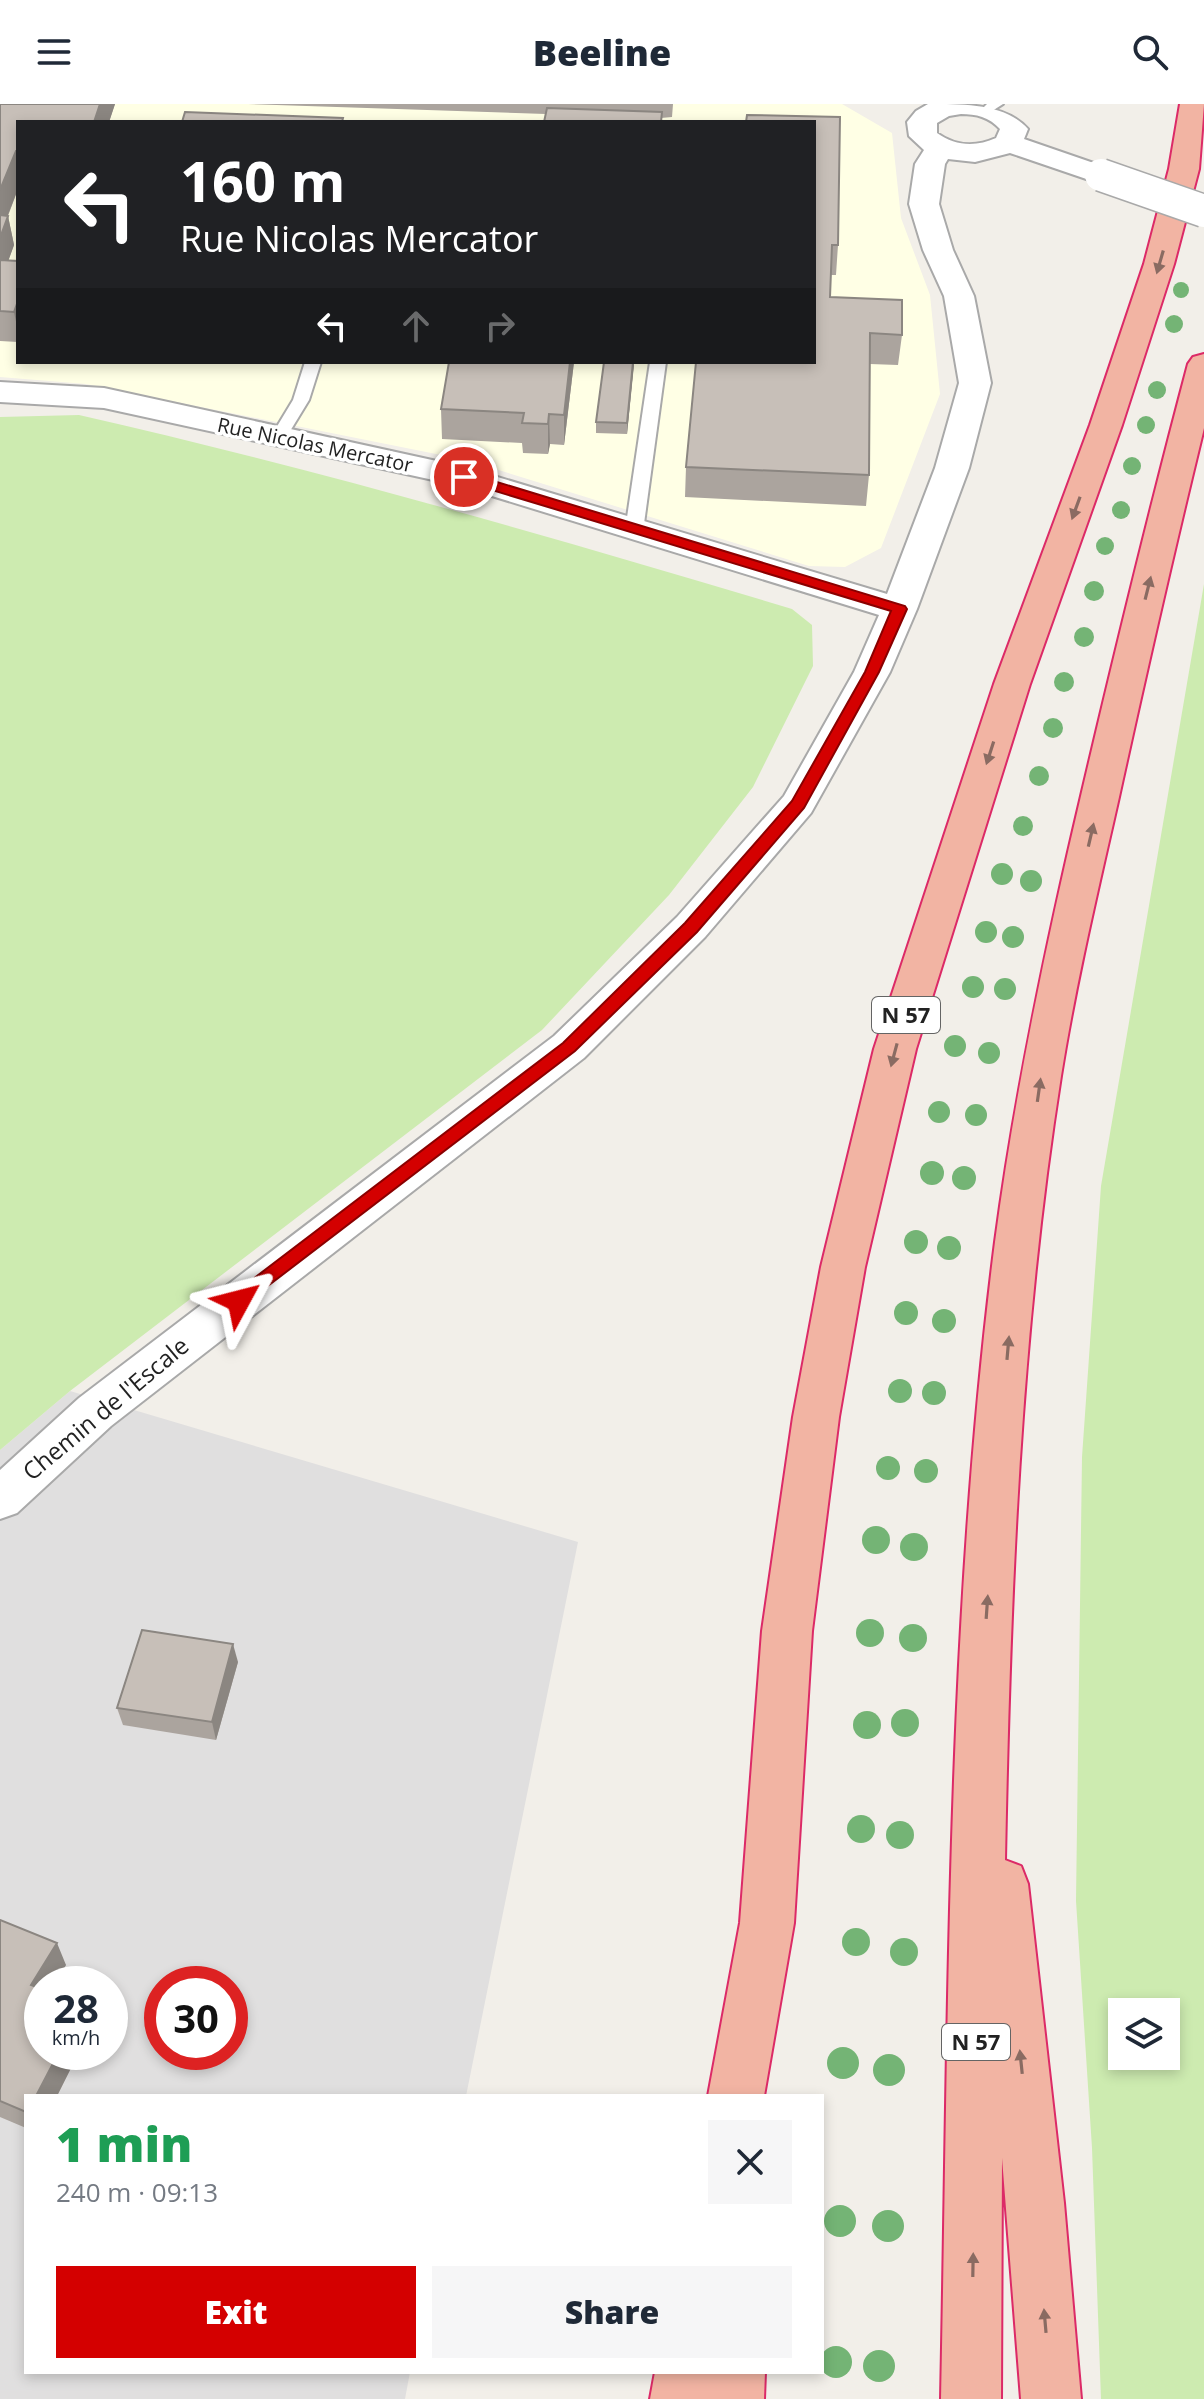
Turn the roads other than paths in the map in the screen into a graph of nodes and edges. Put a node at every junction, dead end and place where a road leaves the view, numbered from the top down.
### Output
1 (1194, 104) edge
2 (992, 107) edge
3 (915, 110) edge
4 (1008, 143) junction
5 (940, 148) junction
6 (1204, 211) edge
7 (312, 364) edge
8 (658, 364) edge
9 (1204, 364) edge
10 (0, 392) edge
11 (278, 438) junction
12 (634, 531) junction
13 (899, 609) junction
14 (0, 1499) edge
15 (982, 1685) junction
16 (761, 1958) junction
17 (736, 2094) edge
18 (753, 2094) edge
19 (685, 2374) edge
20 (735, 2374) edge
21 (680, 2399) edge
22 (734, 2399) edge
23 (971, 2399) edge
24 (1051, 2399) edge

1 -> 16 highway, N 57
2 - 3 street
2 - 4 street
3 - 5 street
4 - 5 street
4 - 6 street, bridge
5 - 13 street, Chemin de l'Escale
7 - 11 lane
8 - 12 lane
15 -> 9 highway, N 57
10 - 11 street, Rue Nicolas Mercator
11 - 12 street, Rue Nicolas Mercator
12 - 13 street, Rue Nicolas Mercator
13 - 14 street, Chemin de l'Escale
23 -> 15 highway, N 57
24 -> 15 highway
16 - 17 highway
16 - 18 highway, N 57
19 - 21 highway
20 - 22 highway

